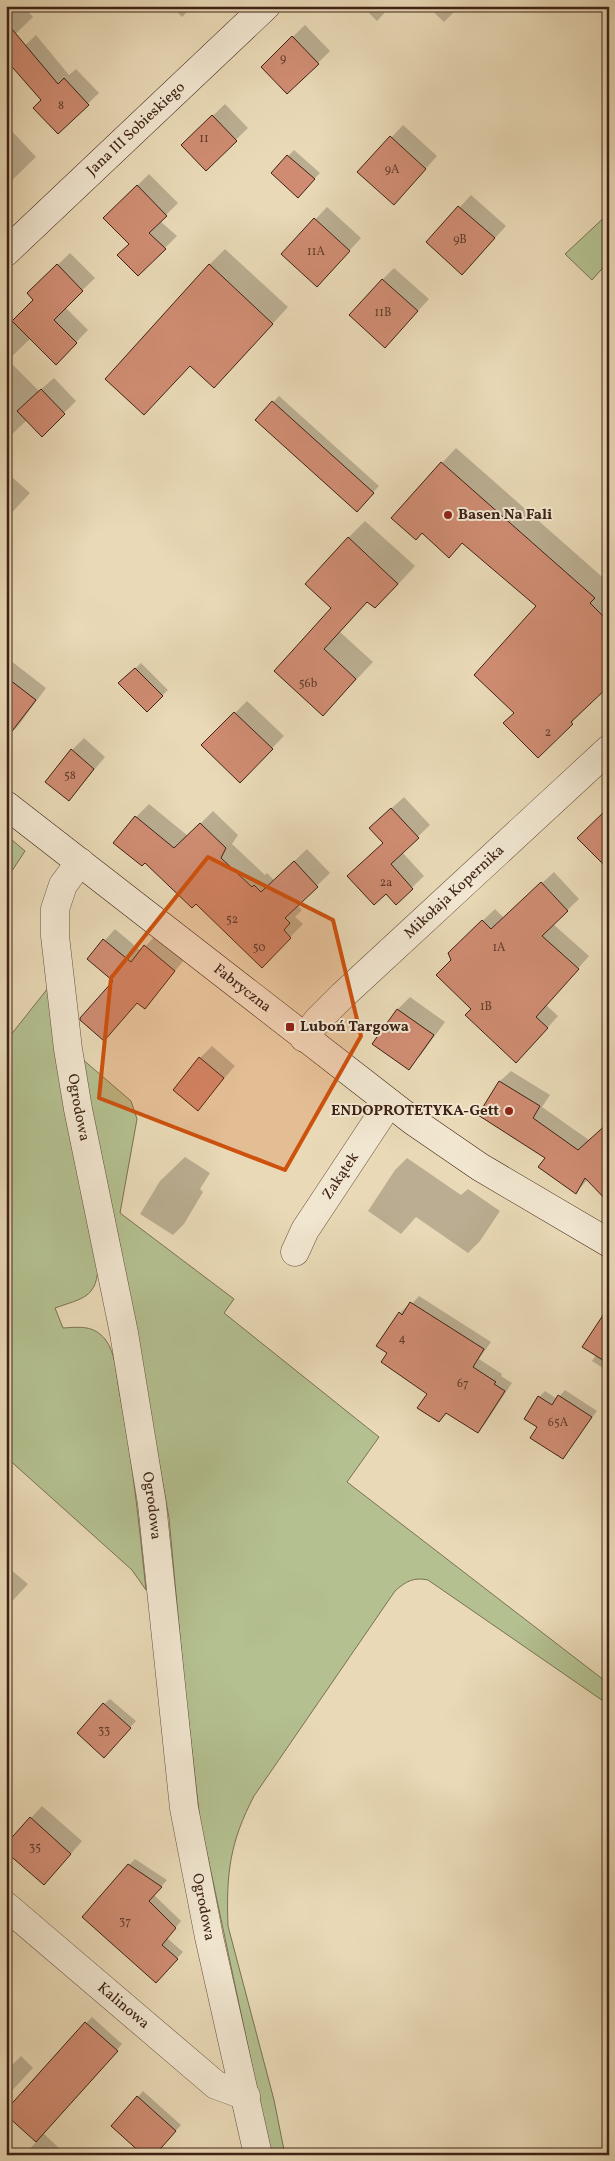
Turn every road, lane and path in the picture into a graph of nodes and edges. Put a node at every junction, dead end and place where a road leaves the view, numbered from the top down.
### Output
1 (266, 6) edge
2 (6, 252) edge
3 (609, 749) edge
4 (6, 805) edge
5 (80, 862) junction
6 (304, 1038) junction
7 (389, 1103) junction
8 (609, 1243) edge
9 (295, 1252) dead end
10 (6, 1906) edge
11 (246, 2096) junction
12 (258, 2155) edge

1 - 2 street, Jana III Sobieskiego
3 - 6 street, Mikołaja Kopernika
4 - 5 street, Fabryczna
5 - 6 street, Fabryczna
5 - 11 street, Ogrodowa
6 - 7 street, Fabryczna
7 - 8 street, Fabryczna
7 - 9 street, Zakątek
10 - 11 street, Kalinowa
11 - 12 street, Ogrodowa

